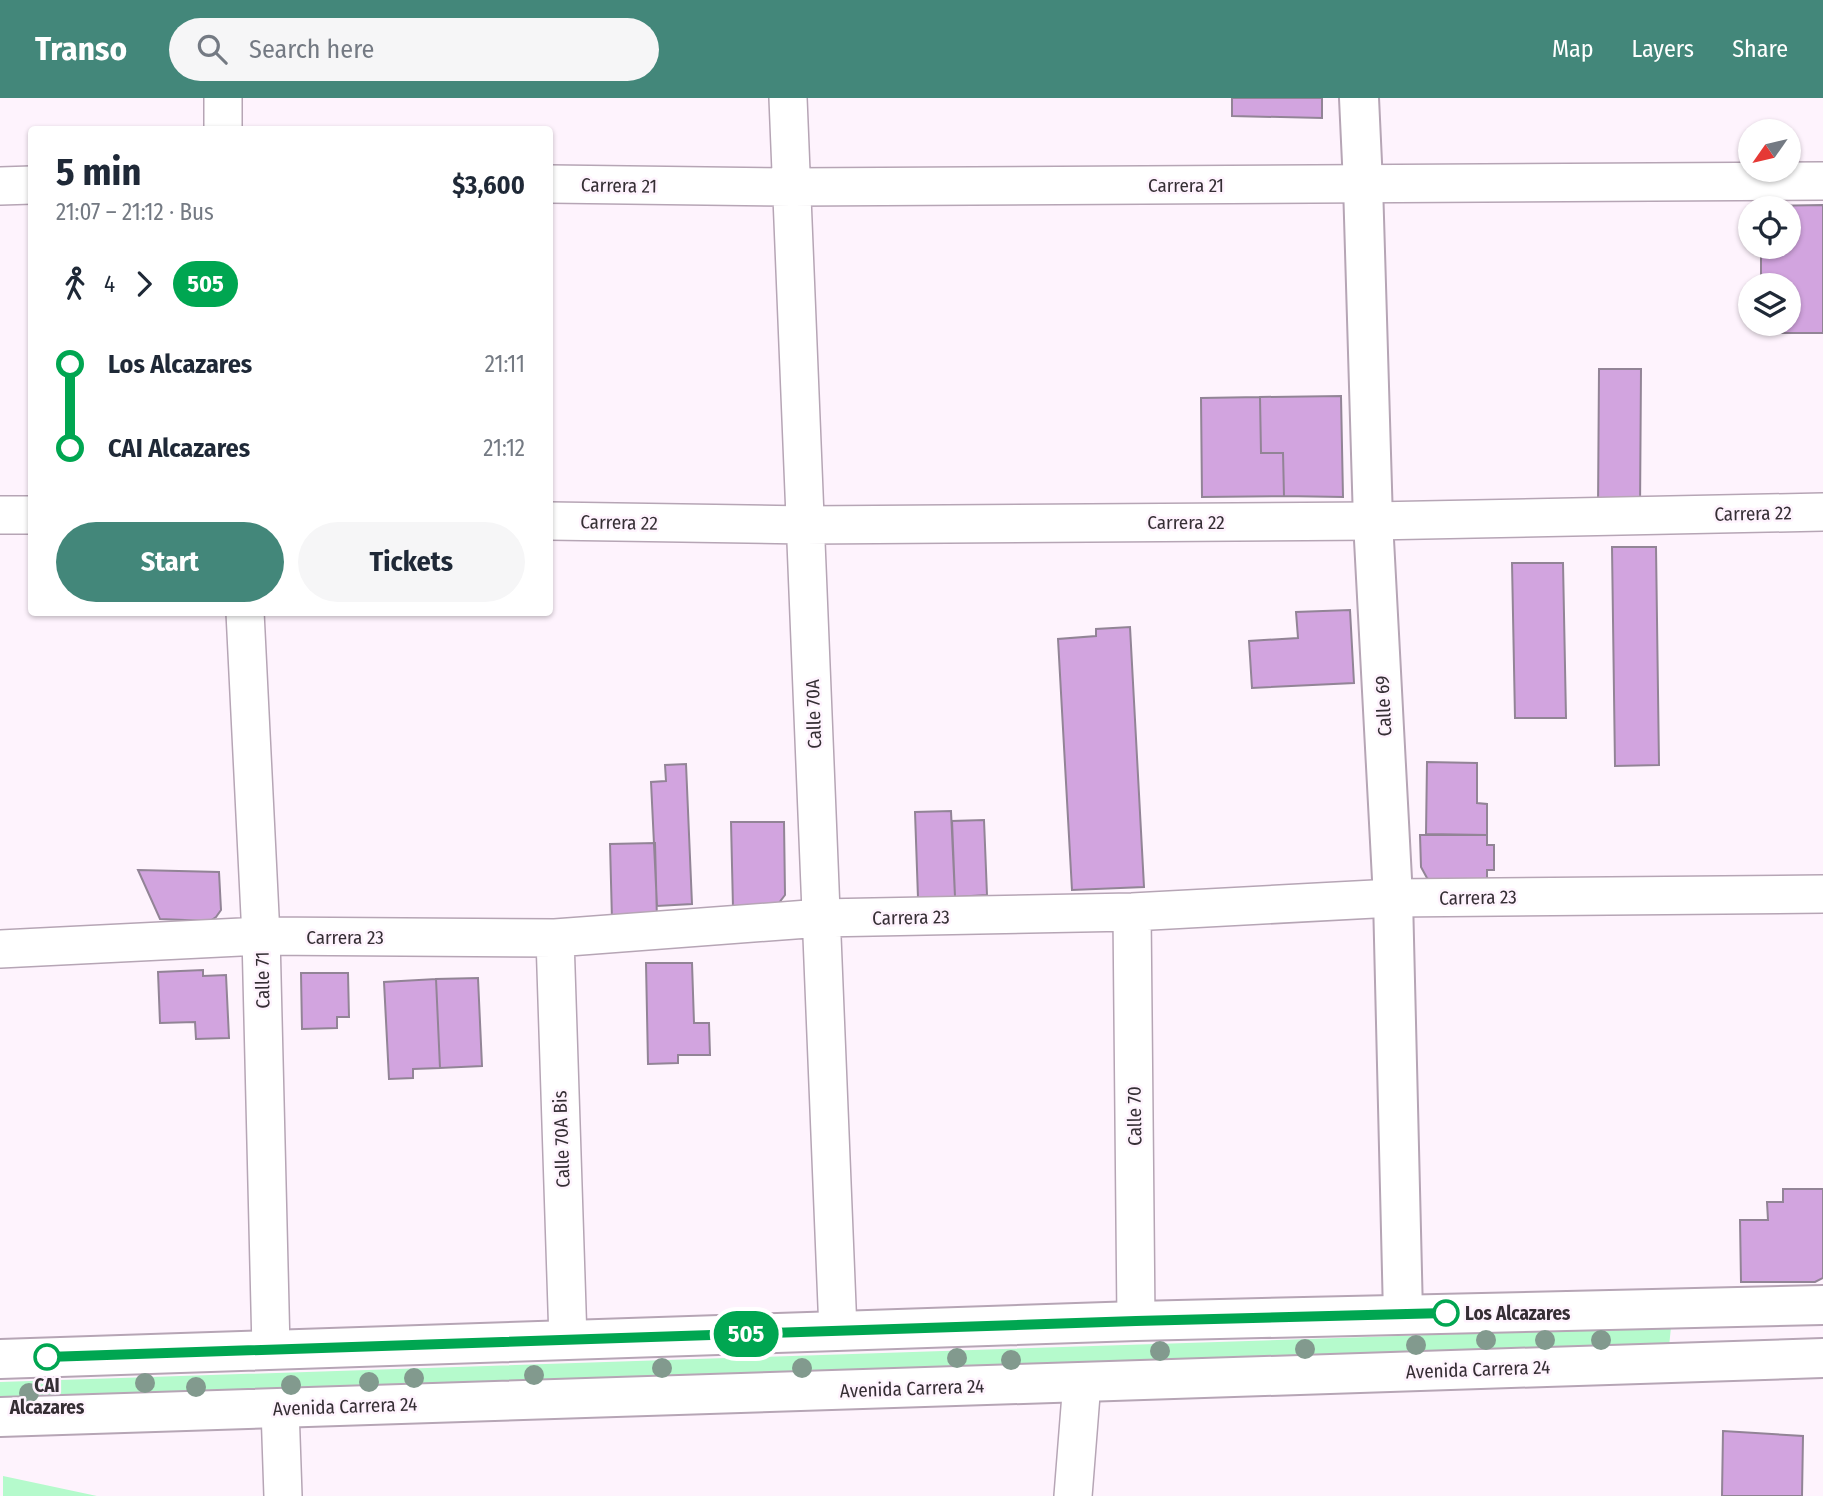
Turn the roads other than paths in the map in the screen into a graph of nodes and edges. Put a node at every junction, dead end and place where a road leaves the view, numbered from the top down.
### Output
1 (223, 98) edge
2 (788, 98) edge
3 (1359, 98) edge
4 (223, 126) edge
5 (1823, 181) edge
6 (553, 184) edge
7 (1363, 184) junction
8 (28, 185) edge
9 (0, 186) edge
10 (792, 187) junction
11 (1823, 512) edge
12 (0, 514) edge
13 (28, 515) edge
14 (553, 521) edge
15 (1373, 521) junction
16 (805, 525) junction
17 (245, 616) edge
18 (1823, 894) edge
19 (1393, 898) junction
20 (1132, 912) junction
21 (821, 918) junction
22 (261, 936) junction
23 (555, 938) junction
24 (0, 949) edge
25 (1823, 1305) edge
26 (1403, 1314) junction
27 (1136, 1321) junction
28 (838, 1331) junction
29 (568, 1340) junction
30 (271, 1349) junction
31 (1823, 1358) edge
32 (0, 1359) edge
33 (1082, 1382) junction
34 (280, 1409) junction
35 (0, 1417) edge
36 (283, 1496) edge
37 (1073, 1496) edge

1 - 4 street
2 - 10 street, Calle 70A
3 - 7 main road, Calle 69
5 - 7 street, Carrera 21
6 - 10 street, Carrera 21
7 - 10 street, Carrera 21
7 - 15 main road, Calle 69
8 - 9 street
10 - 16 street, Calle 70A
11 - 15 street, Carrera 22
12 - 13 street
14 - 16 street, Carrera 22
15 - 16 street, Carrera 22
15 - 19 main road, Calle 69
16 - 21 street, Calle 70A
17 - 22 street, Calle 71
18 - 19 street, Carrera 23
19 - 20 street, Carrera 23
19 - 26 main road, Calle 69
20 - 21 street, Carrera 23
20 - 27 street, Calle 70
21 - 23 street, Carrera 23
21 - 28 street, Calle 70A
22 - 23 street, Carrera 23
22 - 24 street, Carrera 23
22 - 30 street, Calle 71
23 - 29 street, Calle 70A Bis
25 - 26 main road
26 - 27 main road
27 - 28 main road
28 - 29 main road
29 - 30 main road
30 - 32 main road
31 - 33 main road, Avenida Carrera 24
33 - 34 main road, Avenida Carrera 24
33 - 37 street
34 - 35 main road, Avenida Carrera 24
34 - 36 street

